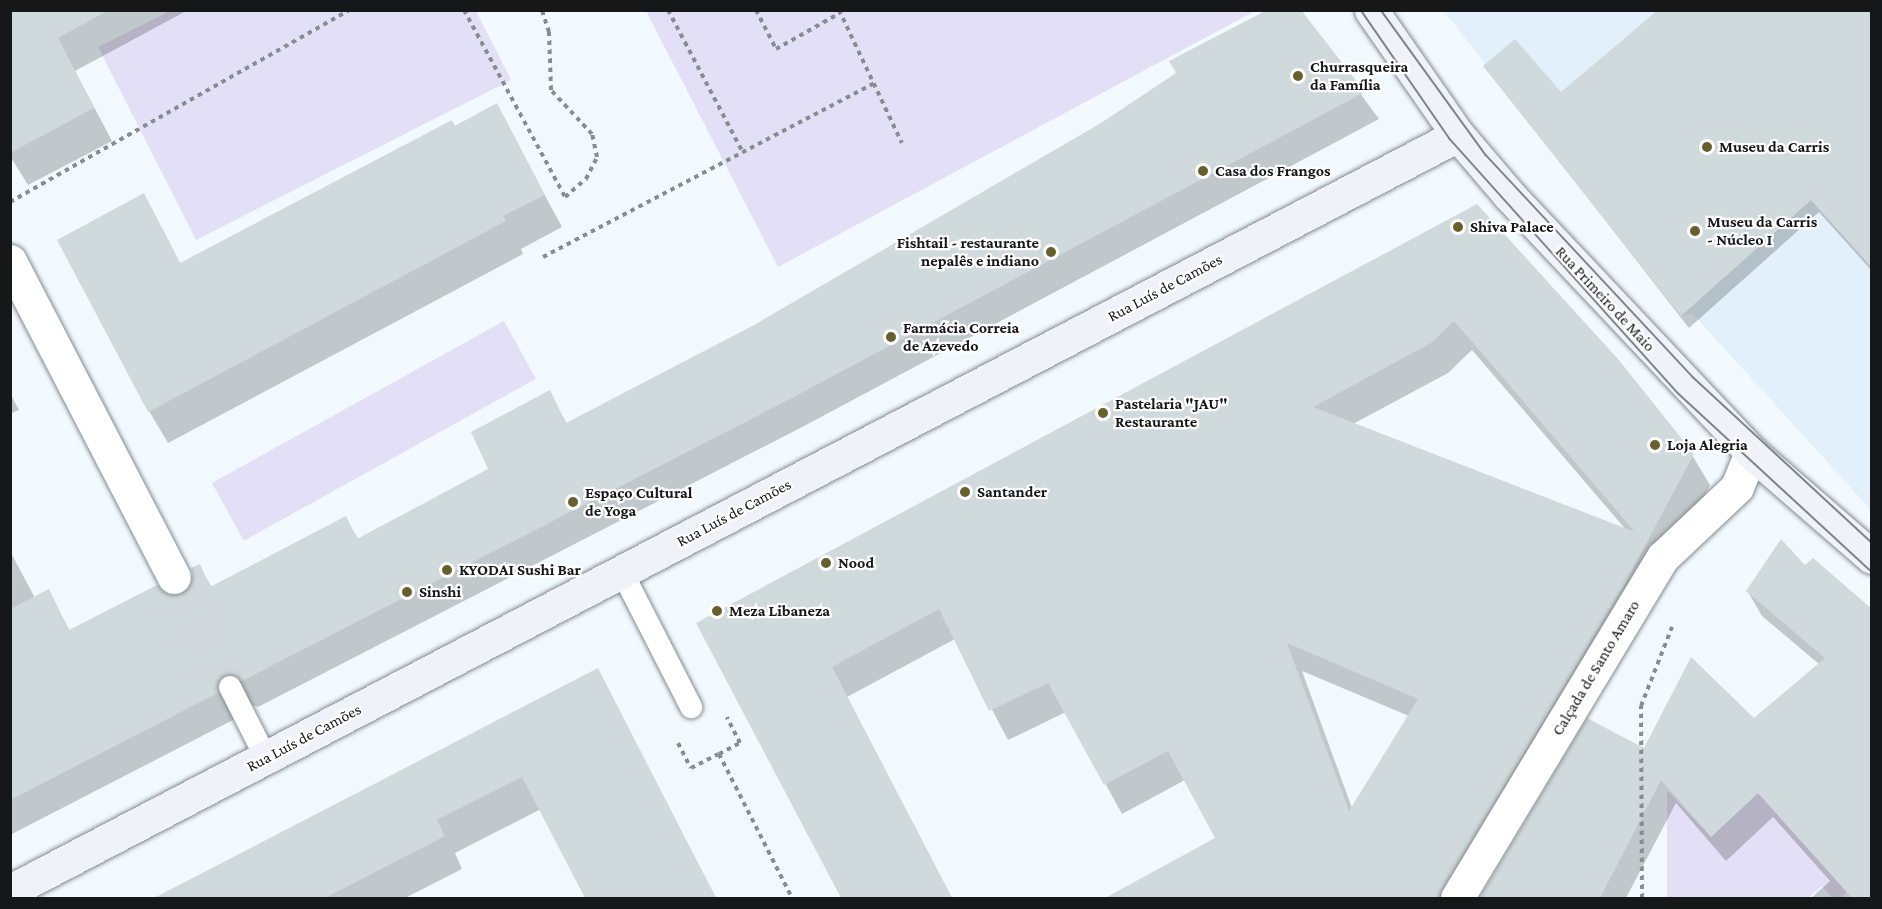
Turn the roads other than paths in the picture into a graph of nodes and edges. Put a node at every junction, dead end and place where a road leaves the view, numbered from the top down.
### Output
1 (1371, 10) edge
2 (1458, 135) junction
3 (10, 261) edge
4 (1751, 452) junction
5 (1872, 557) edge
6 (622, 572) junction
7 (174, 577) tunnel mouth
8 (230, 687) tunnel mouth
9 (691, 707) dead end
10 (266, 758) junction
11 (10, 891) edge
12 (1457, 898) edge

1 - 2 street, Rua Primeiro de Maio
2 - 4 street, Rua Primeiro de Maio
2 - 6 street, Rua Luís de Camões
3 - 7 street
4 - 5 street, Rua Primeiro de Maio
4 - 12 street, Calçada de Santo Amaro
6 - 9 lane
6 - 10 street, Rua Luís de Camões
8 - 10 lane
10 - 11 street, Rua Luís de Camões

